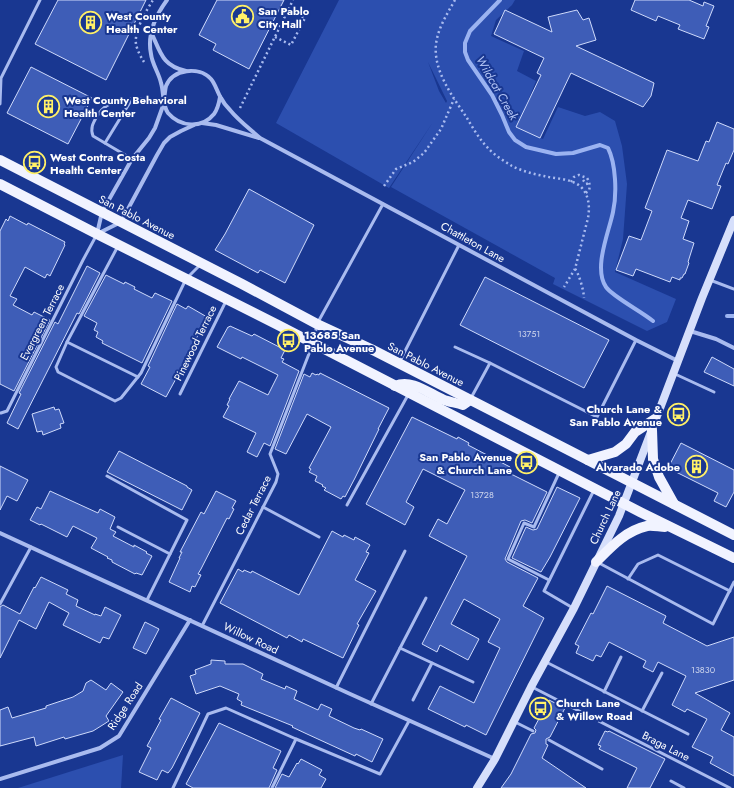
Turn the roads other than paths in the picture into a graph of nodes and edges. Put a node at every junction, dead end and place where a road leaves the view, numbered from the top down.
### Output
1 (40, 0) edge
2 (167, 0) edge
3 (150, 32) junction
4 (188, 71) junction
5 (220, 97) junction
6 (132, 99) junction
7 (164, 100) junction
8 (0, 104) edge
9 (199, 124) junction
10 (260, 138) junction
11 (105, 143) junction
12 (132, 159) junction
13 (0, 160) edge
14 (0, 184) edge
15 (383, 204) junction
16 (102, 212) junction
17 (734, 220) edge
18 (121, 222) junction
19 (97, 234) junction
20 (119, 245) junction
21 (459, 245) junction
22 (202, 263) junction
23 (186, 279) junction
24 (710, 280) junction
25 (734, 290) edge
26 (226, 299) junction
27 (317, 324) junction
28 (690, 331) junction
29 (636, 340) junction
30 (67, 342) junction
31 (313, 344) junction
32 (455, 347) dead end
33 (734, 348) edge
34 (678, 361) junction
35 (490, 363) junction
36 (398, 364) junction
37 (673, 373) junction
38 (138, 377) junction
39 (395, 386) junction
40 (714, 392) dead end
41 (408, 393) junction
42 (180, 394) dead end
43 (470, 400) junction
44 (0, 413) edge
45 (655, 419) junction
46 (652, 430) junction
47 (588, 460) junction
48 (560, 471) junction
49 (107, 476) dead end
50 (632, 483) junction
51 (594, 488) junction
52 (347, 504) dead end
53 (624, 504) junction
54 (674, 504) junction
55 (262, 507) junction
56 (118, 527) dead end
57 (672, 528) junction
58 (0, 533) edge
59 (734, 535) edge
60 (319, 537) dead end
61 (31, 547) junction
62 (405, 551) dead end
63 (170, 554) junction
64 (734, 558) edge
65 (596, 562) junction
66 (628, 579) junction
67 (549, 580) junction
68 (734, 582) edge
69 (730, 591) junction
70 (426, 598) dead end
71 (147, 600) junction
72 (0, 604) edge
73 (574, 608) junction
74 (190, 620) junction
75 (202, 626) junction
76 (400, 648) junction
77 (621, 658) dead end
78 (545, 661) junction
79 (432, 663) junction
80 (662, 672) dead end
81 (473, 682) dead end
82 (531, 687) junction
83 (336, 688) junction
84 (604, 692) junction
85 (413, 700) dead end
86 (371, 704) junction
87 (642, 711) junction
88 (409, 721) junction
89 (514, 721) junction
90 (533, 731) dead end
91 (688, 734) dead end
92 (296, 739) junction
93 (549, 740) dead end
94 (495, 759) junction
95 (602, 769) dead end
96 (0, 779) edge
97 (671, 781) dead end
98 (723, 786) edge
99 (480, 787) edge
100 (173, 788) edge
101 (272, 788) edge
102 (684, 788) edge
103 (730, 788) edge

1 - 8 lane
2 - 3 street
3 - 4 street
3 - 7 street
4 - 5 street
4 - 7 street
5 - 9 street
5 - 10 street, Chattleton Lane
6 - 7 lane
6 - 11 lane
6 - 11 lane
7 - 9 street
7 - 12 street
9 - 10 street, Chattleton Lane
9 - 18 street
10 - 15 street, Chattleton Lane
11 - 12 lane
12 - 16 street
13 - 16 main road, San Pablo Avenue
14 - 19 main road
15 - 21 street, Chattleton Lane
15 - 27 lane, Cedar Terrace
16 - 18 main road, San Pablo Avenue
16 - 19 street
17 - 24 street, Church Lane
18 - 19 street
18 - 22 main road, San Pablo Avenue
19 - 20 main road
19 - 44 lane, Evergreen Terrace
20 - 23 main road
20 - 30 lane
21 - 29 street, Chattleton Lane
21 - 36 lane
22 - 23 lane
22 - 27 main road, San Pablo Avenue
23 - 26 main road
23 - 38 lane
24 - 25 lane
24 - 28 street, Church Lane
26 - 31 main road
26 - 42 lane, Pinewood Terrace
27 - 31 lane, Cedar Terrace
27 - 36 main road, San Pablo Avenue
28 - 33 street
28 - 34 street, Church Lane
29 - 34 street, Chattleton Lane
29 - 35 lane
30 - 38 lane
30 - 38 lane
31 - 39 main road
31 - 55 lane, Cedar Terrace
32 - 35 lane
34 - 37 street, Church Lane
35 - 43 lane
36 - 43 main road, San Pablo Avenue
37 - 40 lane
37 - 45 street, Church Lane
39 - 41 main road
39 - 43 main road
41 - 48 main road
41 - 52 lane
43 - 47 main road, San Pablo Avenue
45 - 46 street, Church Lane
45 - 47 main road
46 - 50 street, Church Lane
46 - 54 main road
47 - 50 main road, San Pablo Avenue
48 - 51 main road
48 - 67 lane
49 - 63 lane
50 - 53 street, Church Lane
50 - 54 main road, San Pablo Avenue
51 - 53 main road
51 - 67 lane
53 - 57 main road
53 - 65 street, Church Lane
54 - 59 main road, San Pablo Avenue
55 - 60 lane
55 - 75 lane, Cedar Terrace
56 - 63 lane
57 - 64 main road
57 - 65 main road
58 - 61 street, Willow Road
61 - 71 street, Willow Road
61 - 72 lane
62 - 83 lane
63 - 71 lane
65 - 66 lane
65 - 73 street, Church Lane
66 - 69 lane
66 - 69 lane
67 - 73 lane
68 - 69 lane
70 - 76 lane
71 - 74 street, Willow Road
73 - 78 street, Church Lane
74 - 75 street, Willow Road
74 - 96 street, Ridge Road
75 - 83 street, Willow Road
76 - 79 lane
76 - 86 lane
77 - 84 lane
78 - 82 street, Church Lane
78 - 84 lane
79 - 81 lane
79 - 85 lane
80 - 87 lane
82 - 89 street, Church Lane
82 - 98 lane, Braga Lane
83 - 86 street, Willow Road
84 - 87 lane
86 - 88 street, Willow Road
87 - 91 lane
88 - 92 lane
88 - 94 street, Willow Road
89 - 90 lane
89 - 94 street, Church Lane
92 - 100 lane
92 - 101 lane
93 - 95 lane
94 - 99 street, Church Lane
97 - 102 lane
98 - 103 lane, Braga Lane

